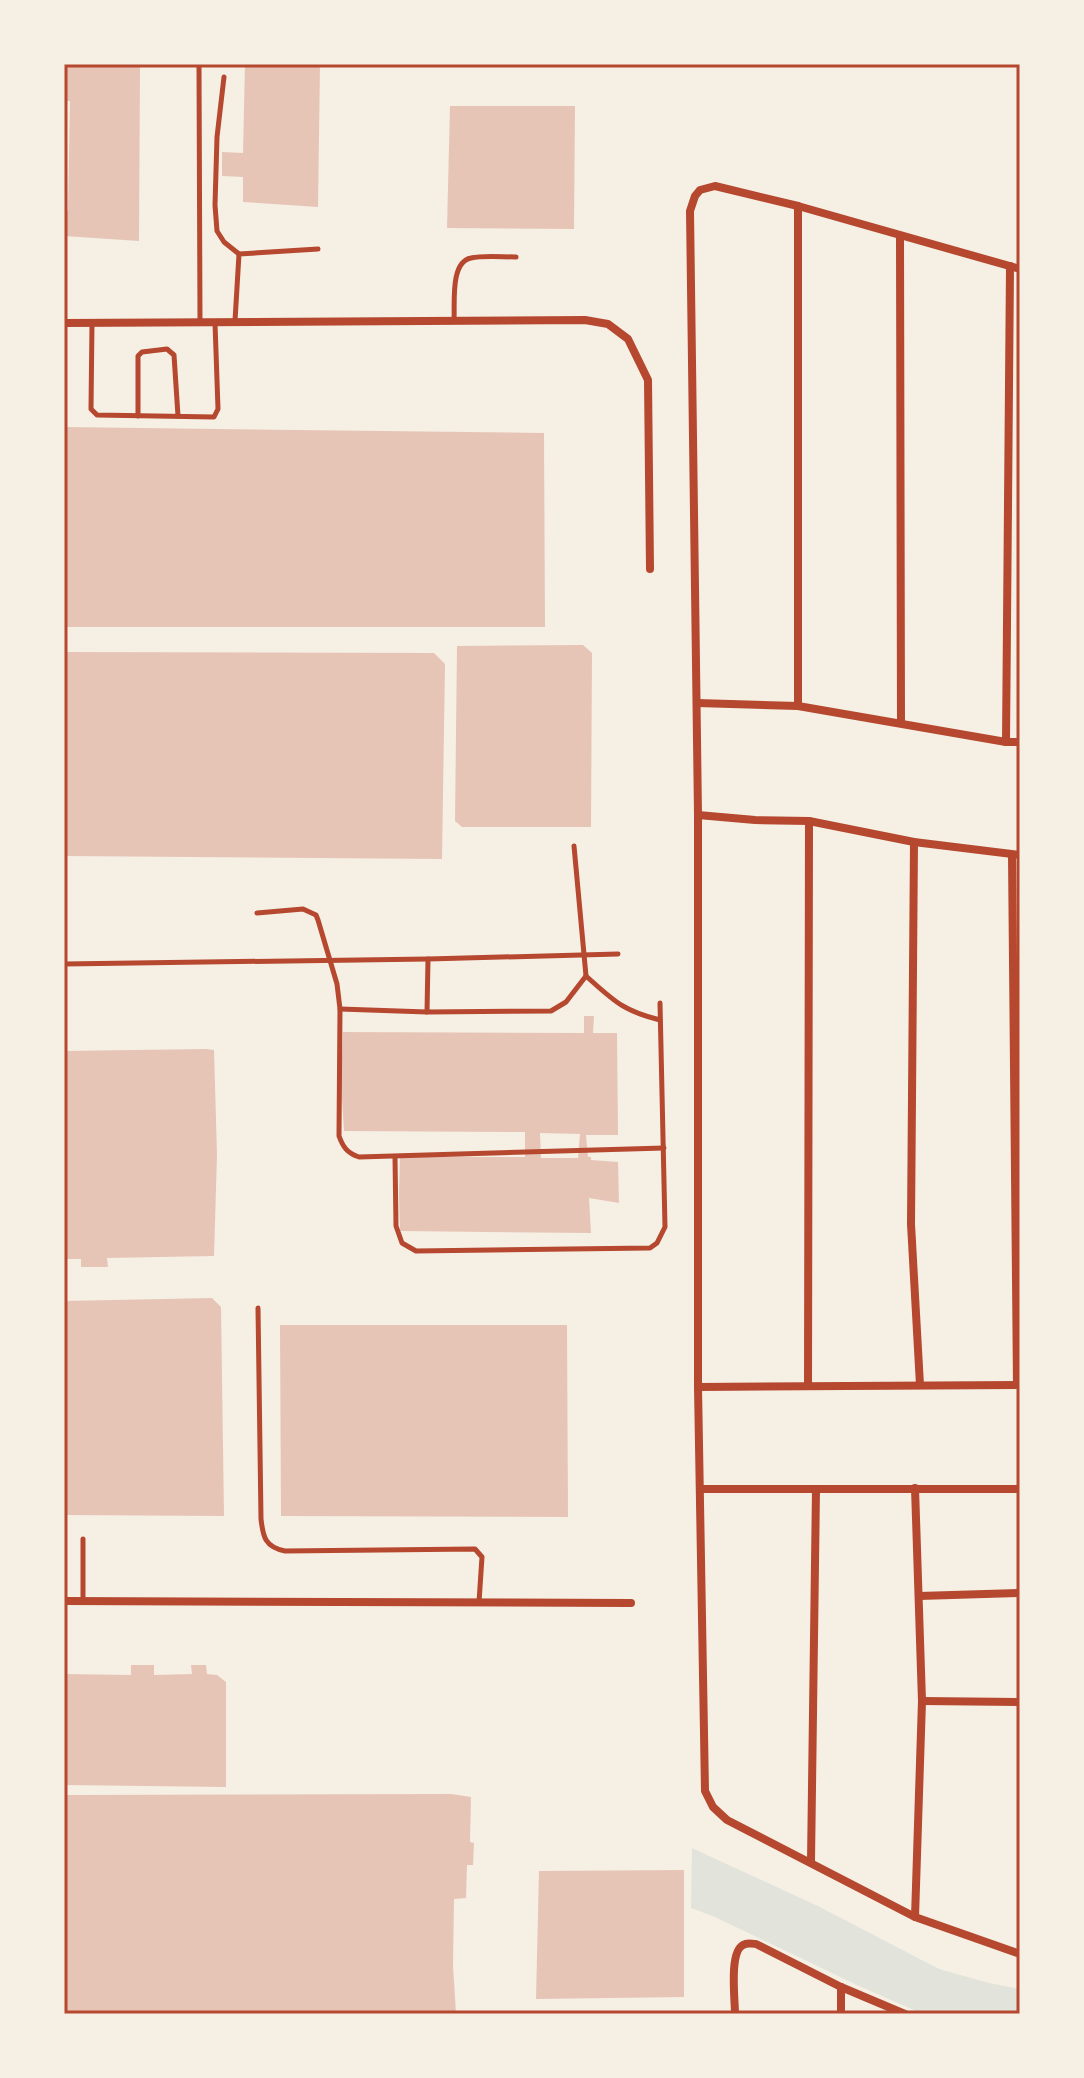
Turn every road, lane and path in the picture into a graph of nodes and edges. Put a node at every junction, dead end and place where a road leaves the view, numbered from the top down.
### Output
1 (199, 64) edge
2 (224, 77) dead end
3 (798, 206) junction
4 (900, 236) junction
5 (318, 249) dead end
6 (239, 254) junction
7 (516, 257) dead end
8 (1010, 266) junction
9 (1020, 269) edge
10 (454, 321) junction
11 (92, 322) junction
12 (235, 322) junction
13 (64, 323) edge
14 (200, 323) junction
15 (215, 323) junction
16 (138, 416) junction
17 (178, 416) junction
18 (650, 569) dead end
19 (697, 703) junction
20 (798, 706) junction
21 (901, 723) junction
22 (1006, 742) junction
23 (1020, 742) edge
24 (698, 815) junction
25 (809, 821) junction
26 (914, 842) junction
27 (574, 846) dead end
28 (1016, 855) edge
29 (257, 913) dead end
30 (618, 954) dead end
31 (585, 955) junction
32 (428, 959) junction
33 (329, 960) junction
34 (64, 964) edge
35 (586, 976) junction
36 (660, 1003) dead end
37 (340, 1009) junction
38 (427, 1012) junction
39 (660, 1020) junction
40 (664, 1148) junction
41 (395, 1157) junction
42 (258, 1308) dead end
43 (920, 1385) junction
44 (1019, 1385) edge
45 (808, 1386) junction
46 (698, 1387) junction
47 (915, 1488) junction
48 (700, 1489) junction
49 (816, 1489) junction
50 (1020, 1489) edge
51 (83, 1539) dead end
52 (1020, 1593) edge
53 (919, 1596) junction
54 (64, 1601) edge
55 (83, 1601) junction
56 (479, 1602) junction
57 (631, 1603) dead end
58 (922, 1701) junction
59 (1020, 1702) edge
60 (811, 1862) junction
61 (915, 1917) junction
62 (1020, 1954) edge
63 (841, 1987) junction
64 (735, 2014) edge
65 (841, 2014) edge
66 (905, 2014) edge

1 - 14 lane
2 - 6 lane
3 - 4 street
3 - 19 street
3 - 20 street
4 - 8 street
4 - 21 street
5 - 6 lane
6 - 12 lane
7 - 10 lane
8 - 9 street
8 - 22 street
10 - 12 street
10 - 18 street
11 - 13 street
11 - 14 street
11 - 16 lane
12 - 15 street
14 - 15 street
15 - 17 lane
16 - 17 lane
16 - 17 lane
19 - 20 street
19 - 24 street
20 - 21 street
21 - 22 street
22 - 23 street
24 - 25 street
24 - 46 street
25 - 26 street
25 - 45 street
26 - 28 street
26 - 43 street
27 - 31 lane
28 - 44 street
29 - 33 lane
30 - 31 lane
31 - 32 lane
31 - 35 lane
32 - 33 lane
32 - 38 lane
33 - 34 lane
33 - 37 lane
35 - 38 lane
35 - 39 lane
36 - 39 lane
37 - 38 lane
37 - 41 lane
39 - 40 lane
40 - 41 lane
40 - 41 lane
42 - 56 lane
43 - 44 street
43 - 45 street
45 - 46 street
46 - 48 street
47 - 49 street
47 - 50 street
47 - 53 street
48 - 49 street
48 - 60 street
49 - 60 street
51 - 55 lane
52 - 53 street
53 - 58 street
54 - 55 street
55 - 56 street
56 - 57 street
58 - 59 street
58 - 61 street
60 - 61 street
61 - 62 street
63 - 64 street
63 - 65 street
63 - 66 street

